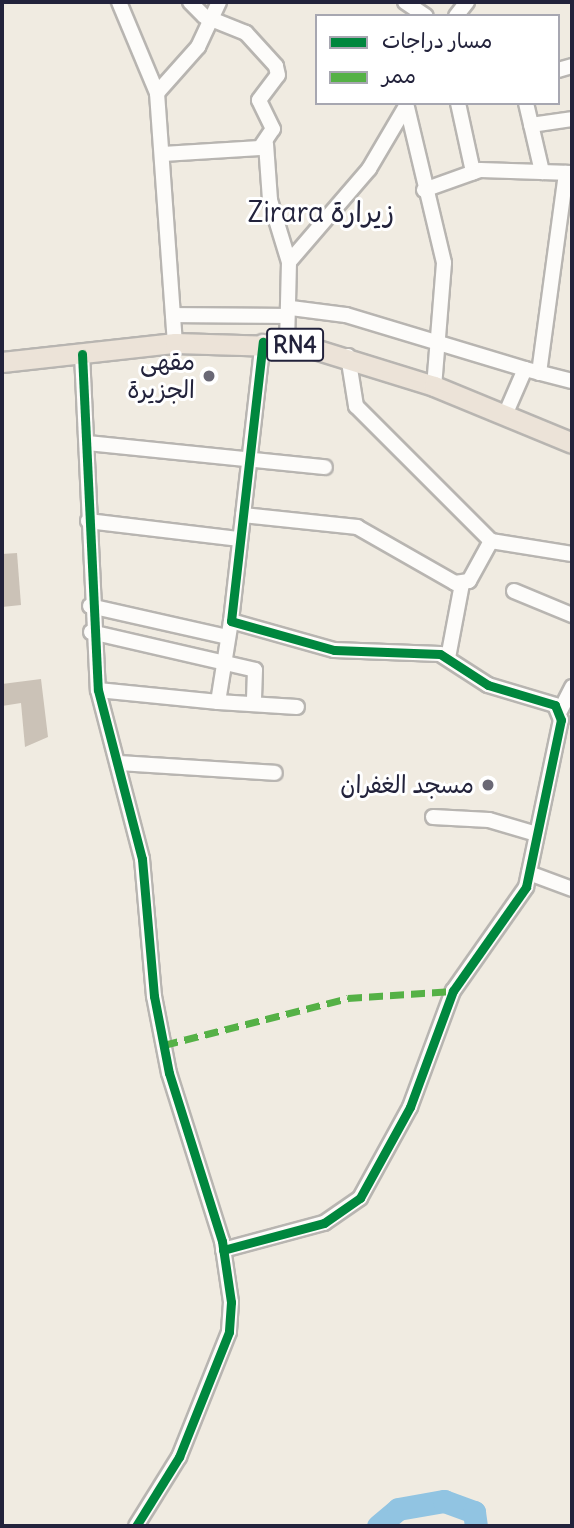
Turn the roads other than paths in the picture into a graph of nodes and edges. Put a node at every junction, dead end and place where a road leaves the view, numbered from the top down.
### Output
1 (119, 2) edge
2 (191, 2) edge
3 (219, 2) edge
4 (405, 2) edge
5 (423, 14) edge
6 (214, 19) junction
7 (157, 93) junction
8 (406, 105) edge
9 (458, 105) edge
10 (526, 105) edge
11 (572, 119) edge
12 (531, 125) junction
13 (266, 144) junction
14 (163, 154) junction
15 (473, 172) junction
16 (542, 172) junction
17 (569, 173) edge
18 (424, 190) junction
19 (289, 262) junction
20 (289, 312) junction
21 (173, 314) junction
22 (263, 342) junction
23 (175, 343) junction
24 (287, 344) junction
25 (442, 344) junction
26 (82, 354) junction
27 (348, 356) junction
28 (2, 362) edge
29 (532, 371) junction
30 (572, 381) edge
31 (434, 386) junction
32 (505, 415) junction
33 (88, 443) junction
34 (572, 443) edge
35 (249, 457) junction
36 (324, 467) dead end
37 (243, 515) junction
38 (88, 521) junction
39 (240, 539) junction
40 (491, 541) junction
41 (572, 554) edge
42 (462, 584) junction
43 (514, 591) dead end
44 (90, 606) junction
45 (572, 615) edge
46 (230, 629) junction
47 (91, 632) junction
48 (448, 657) junction
49 (225, 662) junction
50 (572, 687) edge
51 (99, 690) junction
52 (218, 702) junction
53 (254, 704) junction
54 (297, 707) dead end
55 (559, 711) junction
56 (572, 740) edge
57 (557, 747) junction
58 (118, 763) junction
59 (275, 773) dead end
60 (433, 817) dead end
61 (533, 833) junction
62 (529, 873) junction
63 (572, 888) edge
64 (223, 1250) junction
65 (136, 1526) edge

1 - 7 street
2 - 6 street
3 - 6 street
4 - 5 street
6 - 7 street
6 - 13 street
7 - 14 street
8 - 18 street
8 - 19 street
9 - 15 street
10 - 12 street
11 - 12 street
12 - 16 street
13 - 14 street
13 - 19 street
14 - 21 street
15 - 16 street
15 - 18 street
16 - 17 street
17 - 29 street
18 - 25 street
19 - 20 street
20 - 21 street
20 - 24 street
20 - 25 street
21 - 23 street
22 - 23 main road, RN4
22 - 24 main road, RN4
22 - 35 street
23 - 26 main road, RN4
24 - 27 main road, RN4
25 - 29 street
25 - 31 street
26 - 28 main road, RN4
26 - 33 street
27 - 31 main road, RN4
27 - 40 street
29 - 30 street
29 - 32 street
31 - 32 main road, RN4
32 - 34 main road, RN4
33 - 35 street
33 - 38 street
35 - 36 street
35 - 37 street
37 - 39 street
37 - 42 street
38 - 39 street
38 - 44 street
39 - 46 street
40 - 41 street
40 - 42 street
42 - 48 street
43 - 45 street
44 - 46 street
44 - 47 street
46 - 48 street
46 - 49 street
47 - 49 street
47 - 51 street
48 - 55 street
49 - 52 street
49 - 53 street
50 - 55 street
51 - 52 street
51 - 58 street
52 - 53 street
53 - 54 street
55 - 57 street
56 - 57 street
57 - 61 street
58 - 59 street
58 - 64 street
60 - 61 street
61 - 62 street
62 - 63 street
62 - 64 street
64 - 65 street

